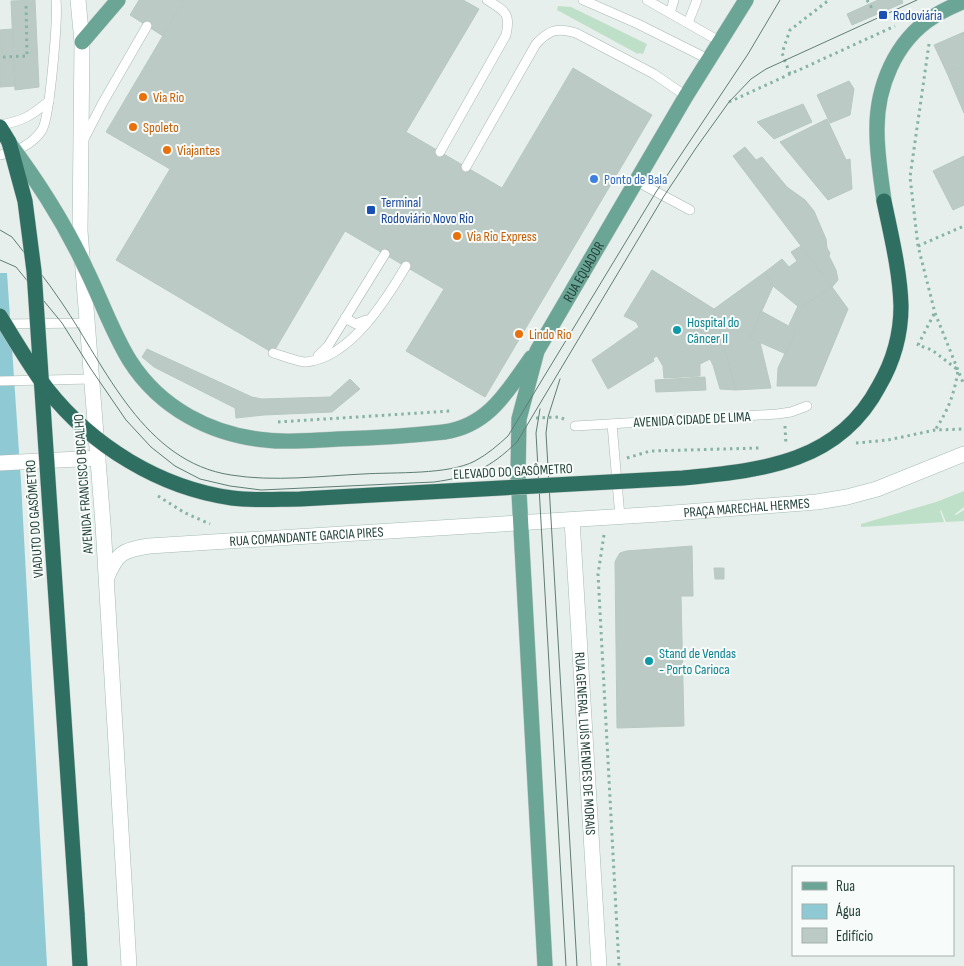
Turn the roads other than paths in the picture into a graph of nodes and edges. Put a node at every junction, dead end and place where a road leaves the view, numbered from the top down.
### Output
1 (49, 0) edge
2 (56, 0) edge
3 (78, 0) edge
4 (118, 0) edge
5 (487, 0) edge
6 (582, 0) edge
7 (647, 0) edge
8 (674, 0) edge
9 (697, 0) edge
10 (746, 0) edge
11 (964, 2) edge
12 (670, 13) junction
13 (56, 20) junction
14 (688, 23) junction
15 (147, 26) dead end
16 (719, 41) junction
17 (82, 42) junction
18 (708, 60) junction
19 (686, 96) junction
20 (49, 101) junction
21 (0, 126) edge
22 (9, 142) junction
23 (80, 146) junction
24 (440, 152) dead end
25 (0, 155) edge
26 (466, 167) dead end
27 (636, 181) junction
28 (884, 201) joint
29 (690, 210) dead end
30 (385, 254) dead end
31 (406, 266) dead end
32 (377, 310) junction
33 (0, 316) edge
34 (345, 318) junction
35 (87, 323) junction
36 (0, 324) edge
37 (537, 351) junction
38 (273, 352) dead end
39 (314, 359) junction
40 (92, 379) junction
41 (0, 381) edge
42 (807, 406) dead end
43 (612, 424) junction
44 (575, 426) road end
45 (964, 454) edge
46 (98, 458) junction
47 (0, 463) edge
48 (620, 517) junction
49 (572, 520) junction
50 (521, 523) junction
51 (106, 578) junction
52 (80, 966) edge
53 (129, 966) edge
54 (545, 966) edge
55 (599, 966) edge

1 - 13 lane
2 - 13 lane
3 - 17 main road, AVENIDA FRANCISCO BICALHO
4 - 17 main road
5 - 24 lane
6 - 18 lane
7 - 12 lane
8 - 12 lane
9 - 14 lane
10 - 16 main road, RUA EQUADOR
11 - 28 main road
12 - 14 lane
13 - 20 lane
14 - 16 lane
15 - 23 lane
16 - 18 main road, RUA EQUADOR
17 - 23 main road, AVENIDA FRANCISCO BICALHO
18 - 19 main road, RUA EQUADOR
19 - 26 lane
19 - 27 main road, RUA EQUADOR
20 - 21 lane
20 - 25 lane
21 - 22 highway, VIADUTO DO GASÔMETRO
22 - 37 main road, bridge
22 - 52 highway, VIADUTO DO GASÔMETRO, bridge
23 - 35 main road, AVENIDA FRANCISCO BICALHO
27 - 29 lane
27 - 37 main road, RUA EQUADOR
28 - 33 highway, ELEVADO DO GASÔMETRO, bridge
30 - 34 lane
31 - 32 lane
32 - 34 lane
32 - 39 lane
34 - 39 lane
35 - 36 lane, bridge
35 - 40 main road, AVENIDA FRANCISCO BICALHO
37 - 50 main road, RUA EQUADOR
38 - 39 lane
40 - 41 lane
40 - 46 main road, AVENIDA FRANCISCO BICALHO
42 - 43 lane, AVENIDA CIDADE DE LIMA
43 - 44 lane, AVENIDA CIDADE DE LIMA
43 - 48 lane
45 - 48 main road, PRAÇA MARECHAL HERMES
46 - 47 main road
46 - 51 main road, AVENIDA FRANCISCO BICALHO
48 - 49 main road, PRAÇA MARECHAL HERMES
49 - 50 main road, PRAÇA MARECHAL HERMES
49 - 55 main road, RUA GENERAL LUÍS MENDES DE MORAIS
50 - 51 main road, RUA COMANDANTE GARCIA PIRES
50 - 54 main road
51 - 53 main road, AVENIDA FRANCISCO BICALHO

